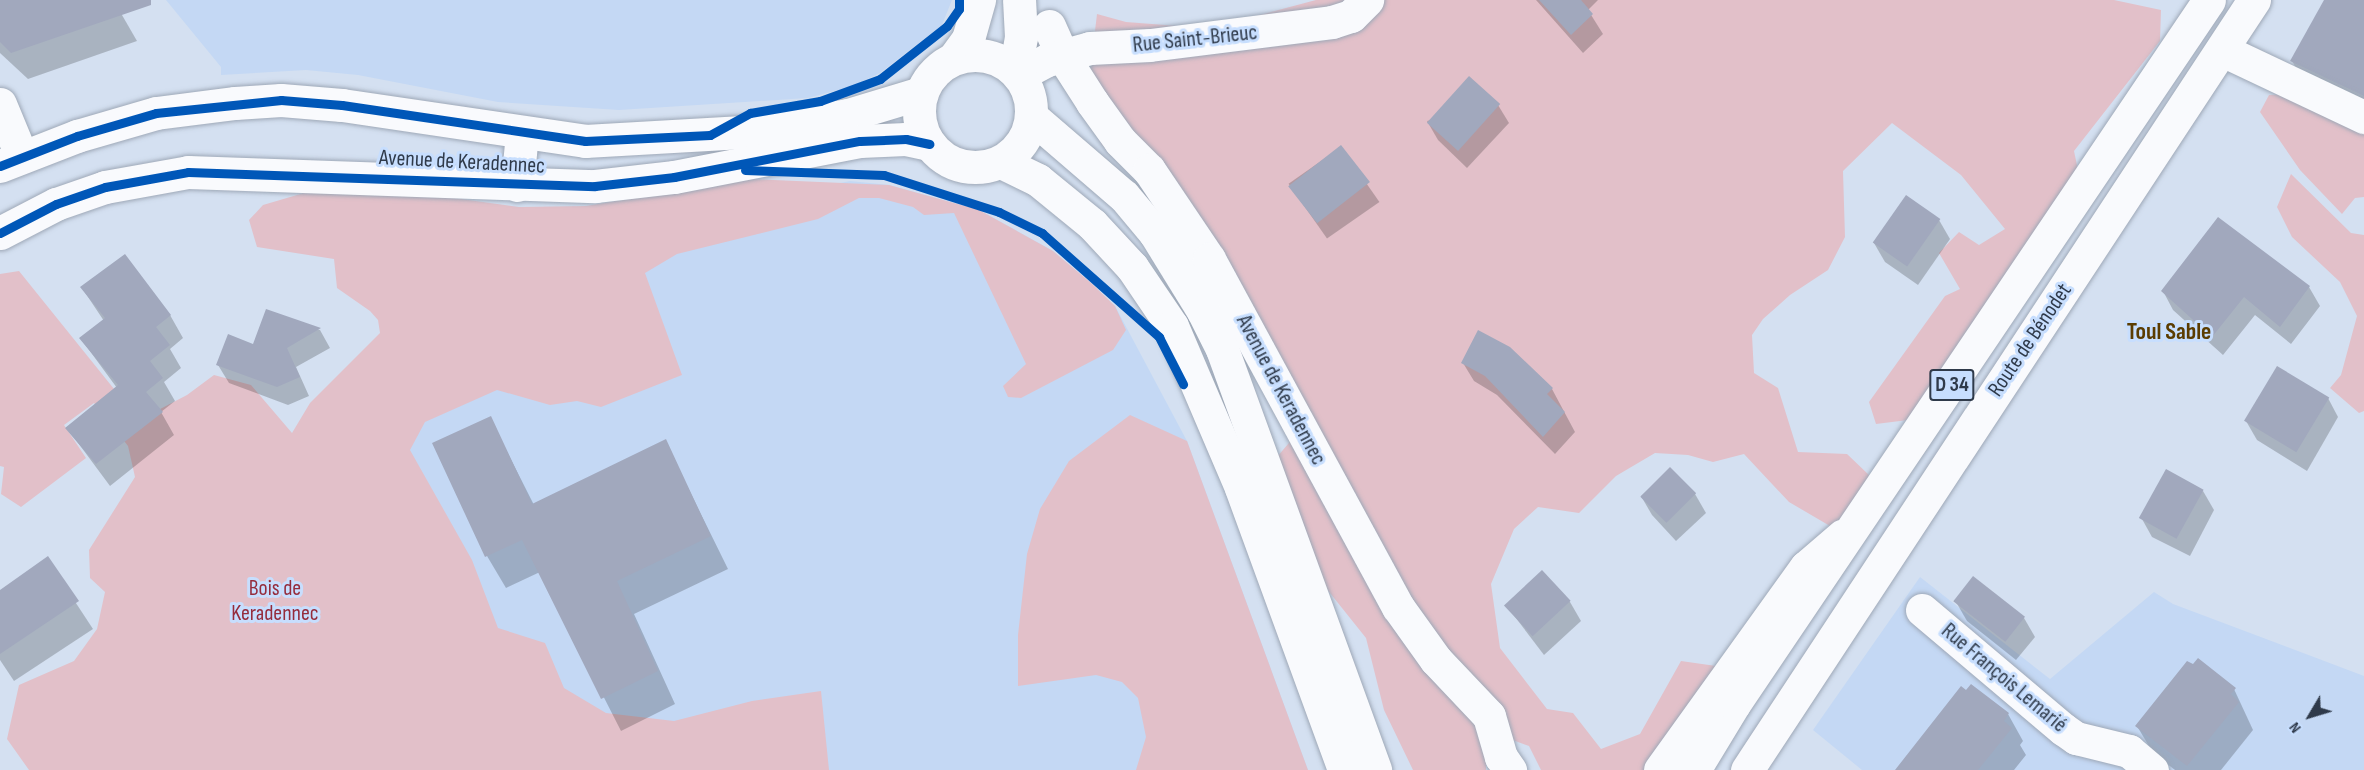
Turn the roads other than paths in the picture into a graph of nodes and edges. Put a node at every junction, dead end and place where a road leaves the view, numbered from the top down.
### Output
1 (979, 0) edge
2 (1019, 0) edge
3 (1367, 0) edge
4 (2209, 0) edge
5 (2254, 0) edge
6 (1056, 40) junction
7 (2222, 50) junction
8 (954, 58) junction
9 (1017, 73) junction
10 (921, 93) junction
11 (0, 104) edge
12 (1032, 117) junction
13 (2364, 117) edge
14 (522, 133) junction
15 (929, 144) junction
16 (10, 161) edge
17 (1001, 162) junction
18 (517, 185) junction
19 (0, 233) edge
20 (1858, 525) junction
21 (1922, 610) dead end
22 (1498, 766) edge
23 (1344, 770) edge
24 (1375, 770) edge
25 (1660, 770) edge
26 (1694, 770) edge
27 (1747, 770) edge
28 (2152, 770) edge

1 - 8 street
2 - 9 street
3 - 6 street, Rue Saint-Brieuc
4 - 20 street, Route de Bénodet / D 34
5 - 7 street, Route de Bénodet / D 34
6 - 9 street, Rue Saint-Brieuc
6 - 22 street, Avenue de Keradennec
7 - 13 street
7 - 27 street, Route de Bénodet / D 34
8 - 9 street
8 - 10 street
9 - 12 street
10 - 14 street, Avenue de Keradennec
10 - 15 street
11 - 16 street, Avenue de Keradennec
12 - 17 street
12 - 24 street
14 - 16 street, Avenue de Keradennec
14 - 18 street
15 - 17 street
15 - 18 street, Avenue de Keradennec
17 - 23 street
18 - 19 street, Avenue de Keradennec
20 - 25 street, Route de Bénodet
20 - 26 street, Route de Bénodet / D 34
21 - 28 street, Rue François Lemarié

